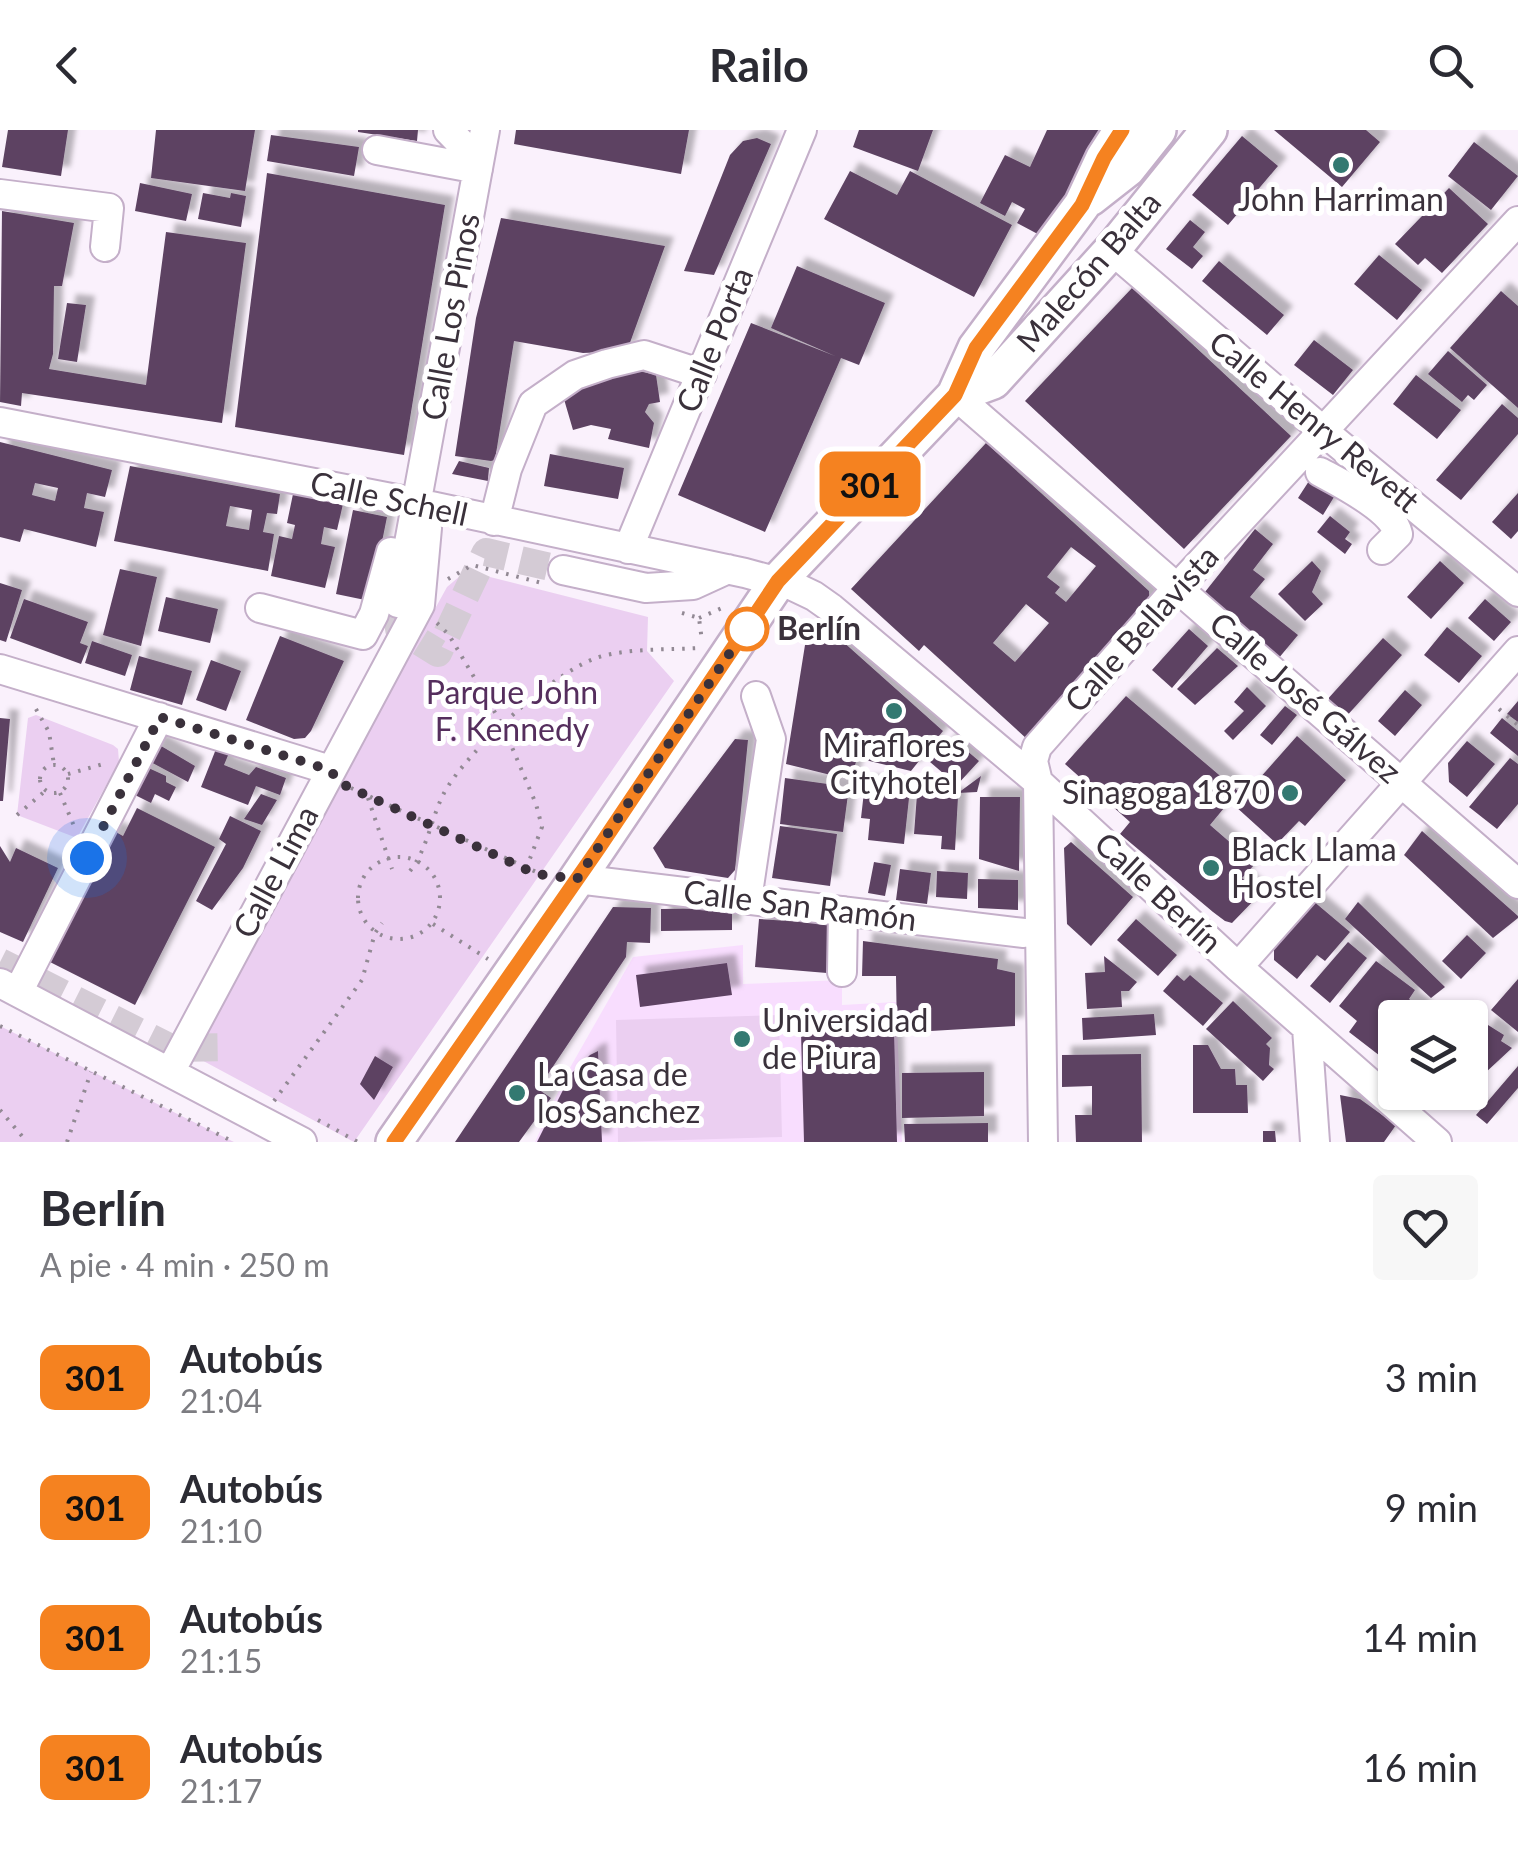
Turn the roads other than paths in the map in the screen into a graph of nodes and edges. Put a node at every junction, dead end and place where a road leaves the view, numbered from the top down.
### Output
1 (448, 130) edge
2 (485, 130) edge
3 (802, 130) edge
4 (1122, 130) edge
5 (1158, 130) edge
6 (1209, 130) edge
7 (377, 150) dead end
8 (479, 165) junction
9 (0, 194) edge
10 (1082, 205) junction
11 (1518, 221) edge
12 (104, 247) dead end
13 (1112, 250) junction
14 (702, 374) junction
15 (955, 395) junction
16 (0, 422) edge
17 (1323, 431) junction
18 (1320, 472) dead end
19 (1366, 483) junction
20 (388, 498) junction
21 (417, 504) junction
22 (494, 521) junction
23 (628, 549) junction
24 (1382, 550) dead end
25 (728, 569) junction
26 (563, 570) tunnel mouth
27 (778, 581) junction
28 (1178, 588) junction
29 (1518, 592) edge
30 (260, 608) dead end
31 (1518, 652) edge
32 (8, 671) edge
33 (756, 696) dead end
34 (160, 717) junction
35 (330, 770) junction
36 (1038, 782) junction
37 (1402, 782) junction
38 (577, 879) junction
39 (1518, 884) edge
40 (747, 900) junction
41 (843, 912) junction
42 (1024, 933) dead end
43 (1238, 967) junction
44 (842, 972) dead end
45 (9, 988) edge
46 (1307, 1028) junction
47 (170, 1072) junction
48 (302, 1142) edge
49 (394, 1142) edge
50 (1043, 1142) edge
51 (1315, 1142) edge
52 (1437, 1142) edge

1 - 8 street
2 - 8 street, Calle Los Pinos
3 - 14 street, Calle Porta
4 - 10 main road
5 - 10 main road
6 - 13 main road, Malecón Balta
7 - 8 street
8 - 21 street, Calle Los Pinos
9 - 12 street
10 - 15 main road
11 - 17 street, Calle Bellavista
13 - 15 main road, Malecón Balta
13 - 17 street, Calle Henry Revett
14 - 22 street
14 - 23 street, Calle Porta
15 - 27 main road
15 - 28 street, Calle José Gálvez
16 - 20 street, Calle Schell
17 - 19 street, Calle Henry Revett
17 - 28 street, Calle Bellavista
18 - 19 street
19 - 24 street
19 - 29 street, Calle Henry Revett
20 - 21 street, Calle Schell
20 - 30 street
21 - 22 street, Calle Schell
21 - 35 street, Calle Lima
22 - 23 street, Calle Schell
23 - 25 street, Calle Schell
25 - 26 street
25 - 27 street, Calle Schell
27 - 36 street, Calle Berlín
27 - 38 main road
28 - 36 street, Calle Bellavista
28 - 37 street, Calle José Gálvez
31 - 37 street
32 - 34 street
33 - 40 street
34 - 35 street
34 - 45 street
35 - 47 street, Calle Lima
36 - 43 street, Calle Berlín
36 - 50 street, Calle Bellavista
37 - 39 street, Calle José Gálvez
37 - 43 street
38 - 40 street, Calle San Ramón
38 - 49 main road
40 - 41 street, Calle San Ramón
41 - 42 street, Calle San Ramón
41 - 44 street
43 - 46 street, Calle Berlín
45 - 47 street
46 - 51 street
46 - 52 street, Calle Berlín
47 - 48 street

